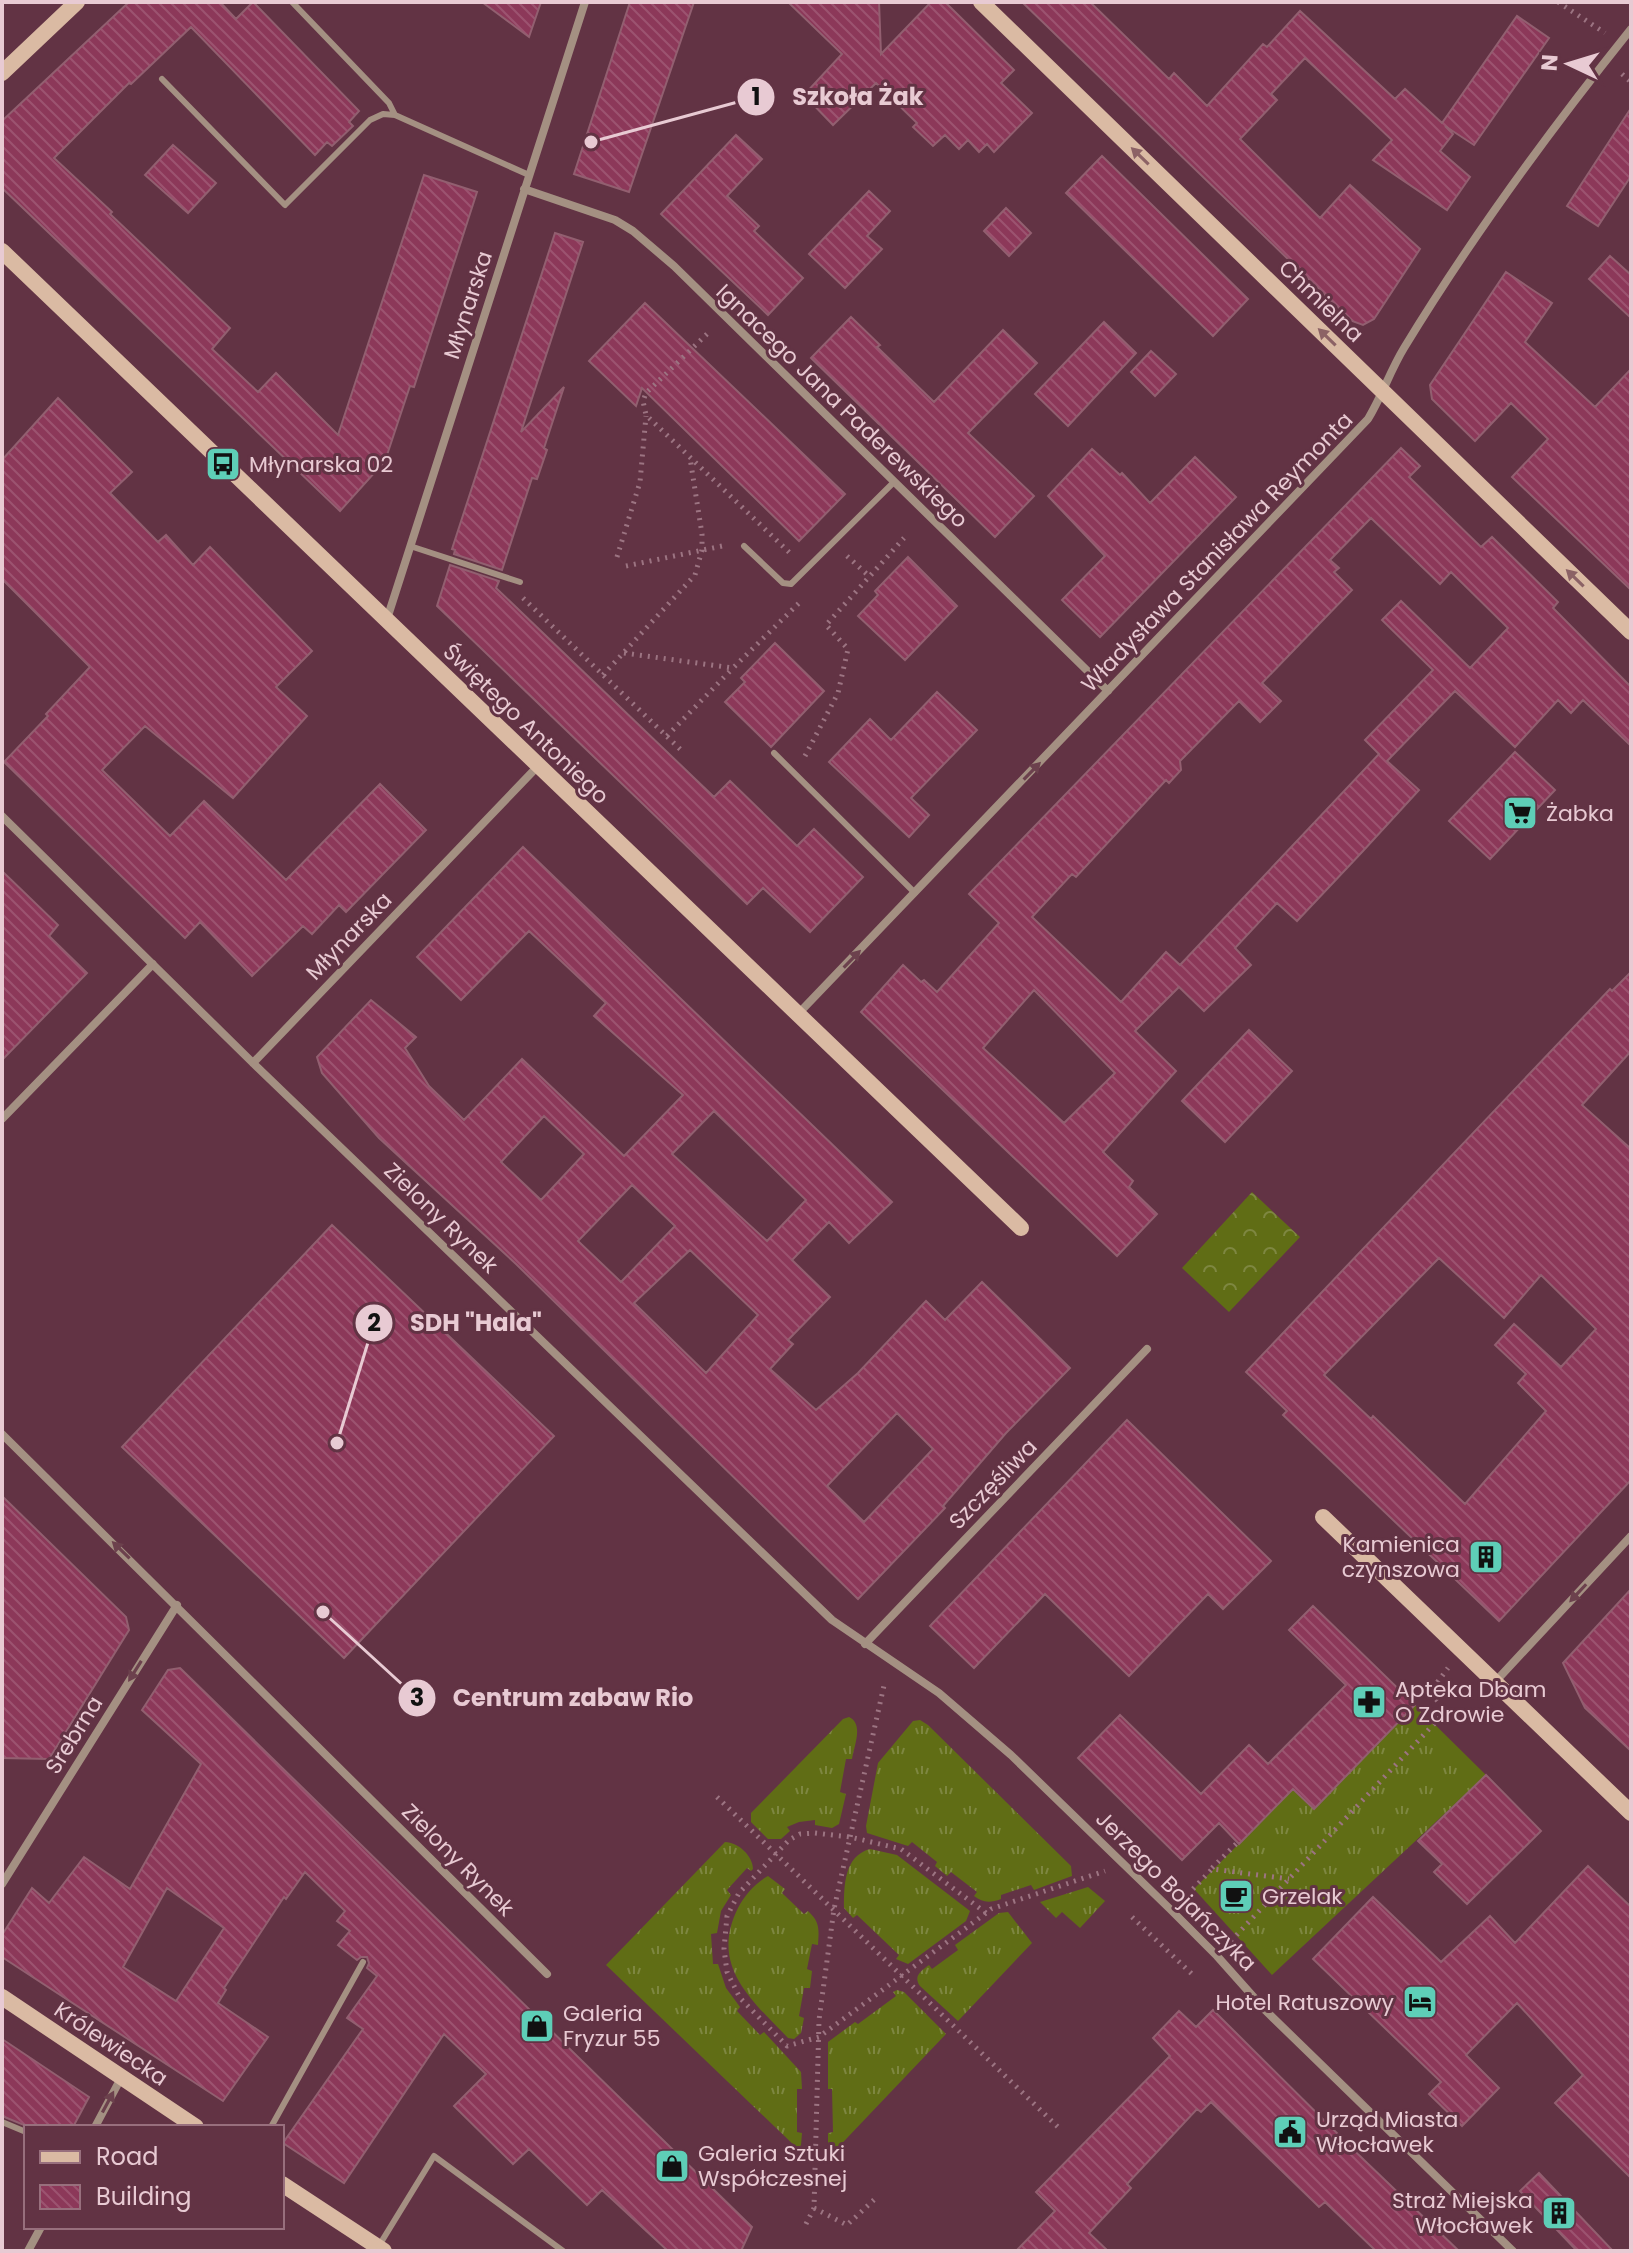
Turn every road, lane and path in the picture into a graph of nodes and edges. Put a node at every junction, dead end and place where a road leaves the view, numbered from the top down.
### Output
1 (77, 2) edge
2 (292, 2) edge
3 (585, 2) edge
4 (981, 2) edge
5 (1558, 2) edge
6 (1568, 2) edge
7 (1572, 11) junction
8 (1631, 29) edge
9 (1606, 34) dead end
10 (2, 73) edge
11 (162, 79) dead end
12 (395, 115) junction
13 (529, 175) junction
14 (524, 189) junction
15 (2, 251) edge
16 (707, 334) dead end
17 (1382, 391) junction
18 (646, 415) junction
19 (690, 457) junction
20 (894, 482) junction
21 (763, 527) junction
22 (754, 534) dead end
23 (904, 538) dead end
24 (730, 544) dead end
25 (857, 545) dead end
26 (410, 546) junction
27 (744, 546) dead end
28 (702, 550) junction
29 (617, 557) dead end
30 (626, 566) dead end
31 (806, 569) junction
32 (500, 575) junction
33 (870, 577) junction
34 (520, 582) dead end
35 (801, 601) dead end
36 (386, 620) junction
37 (1631, 632) edge
38 (624, 653) junction
39 (733, 668) junction
40 (603, 675) junction
41 (1108, 691) junction
42 (666, 736) junction
43 (681, 750) dead end
44 (774, 753) dead end
45 (538, 766) junction
46 (794, 774) junction
47 (2, 816) edge
48 (915, 893) junction
49 (153, 964) junction
50 (797, 1015) junction
51 (253, 1063) junction
52 (2, 1119) edge
53 (1021, 1228) dead end
54 (1147, 1349) dead end
55 (4, 1440) edge
56 (1323, 1517) dead end
57 (1631, 1536) edge
58 (177, 1605) junction
59 (865, 1644) junction
60 (1460, 1651) junction
61 (890, 1660) junction
62 (1495, 1682) junction
63 (717, 1797) dead end
64 (1631, 1813) edge
65 (850, 1837) junction
66 (1237, 1843) dead end
67 (776, 1853) junction
68 (1125, 1864) junction
69 (1212, 1869) junction
70 (1289, 1879) junction
71 (2, 1884) edge
72 (1193, 1889) dead end
73 (834, 1909) junction
74 (986, 1913) junction
75 (1132, 1917) dead end
76 (1217, 1956) junction
77 (363, 1962) dead end
78 (547, 1974) dead end
79 (901, 1974) junction
80 (1195, 1977) dead end
81 (2, 1997) edge
82 (819, 2037) junction
83 (121, 2078) junction
84 (2, 2122) edge
85 (96, 2125) edge
86 (193, 2125) edge
87 (272, 2125) edge
88 (1060, 2129) dead end
89 (24, 2131) edge
90 (284, 2185) edge
91 (877, 2197) dead end
92 (814, 2208) junction
93 (806, 2224) dead end
94 (40, 2229) edge
95 (381, 2249) edge
96 (28, 2251) edge
97 (563, 2251) edge
98 (1513, 2251) edge

1 - 10 street
2 - 12 lane
3 - 13 street, Młynarska
17 -> 4 street, Chmielna
5 - 7 path
6 - 7 path
7 - 9 path
8 - 17 street, Władysława Stanisława Reymonta
11 - 12 lane
12 - 13 lane
13 - 14 street, Młynarska
14 - 20 street, Ignacego Jana Paderewskiego
14 - 26 street, Młynarska
15 - 36 street, Świętego Antoniego
16 - 18 path
37 -> 17 street, Chmielna
17 - 41 street, Władysława Stanisława Reymonta
18 - 19 path
18 - 29 path
19 - 21 path
19 - 28 path
20 - 31 lane
20 - 41 street, Ignacego Jana Paderewskiego
21 - 22 path
21 - 31 path
23 - 33 path
24 - 28 path
25 - 33 path
26 - 32 lane
26 - 36 street, Młynarska
27 - 31 lane
28 - 30 path
28 - 38 path
32 - 34 lane
32 - 40 path
33 - 46 path
35 - 39 path
36 - 45 street, Świętego Antoniego
38 - 39 path
38 - 40 path
39 - 42 path
40 - 42 path
48 -> 41 street, Władysława Stanisława Reymonta
42 - 43 path
44 - 46 lane
45 - 50 street, Świętego Antoniego
45 - 51 street, Młynarska
46 - 48 lane
47 - 49 street, Zielony Rynek
50 -> 48 street, Władysława Stanisława Reymonta
49 - 51 street, Zielony Rynek
49 - 52 street
50 - 53 street, Świętego Antoniego
51 - 59 street, Zielony Rynek
54 - 59 street, Szczęśliwa
58 -> 55 street, Zielony Rynek
56 - 60 street
57 -> 62 street
58 -> 71 street, Srebrna
58 - 78 street, Zielony Rynek
59 - 61 street, Jerzego Bojańczyka
60 - 62 street
60 - 70 path
61 - 65 path
61 - 68 street, Jerzego Bojańczyka
62 - 64 street
63 - 67 path
65 - 67 path
65 - 73 path
65 - 74 path
66 - 69 path
67 - 73 path
67 - 82 path
68 - 74 path
68 - 76 street, Jerzego Bojańczyka
69 - 70 path
69 - 72 path
70 - 76 path
73 - 79 path
73 - 82 path
74 - 79 path
75 - 80 path
76 - 98 street, Jerzego Bojańczyka
77 - 87 lane
79 - 82 path
79 - 88 path
81 - 83 street, Królewiecka
82 - 92 path
85 -> 83 street
83 - 86 street, Królewiecka
84 - 89 lane
90 - 95 street
91 - 92 path
92 - 93 path
94 - 96 street
95 - 97 lane

